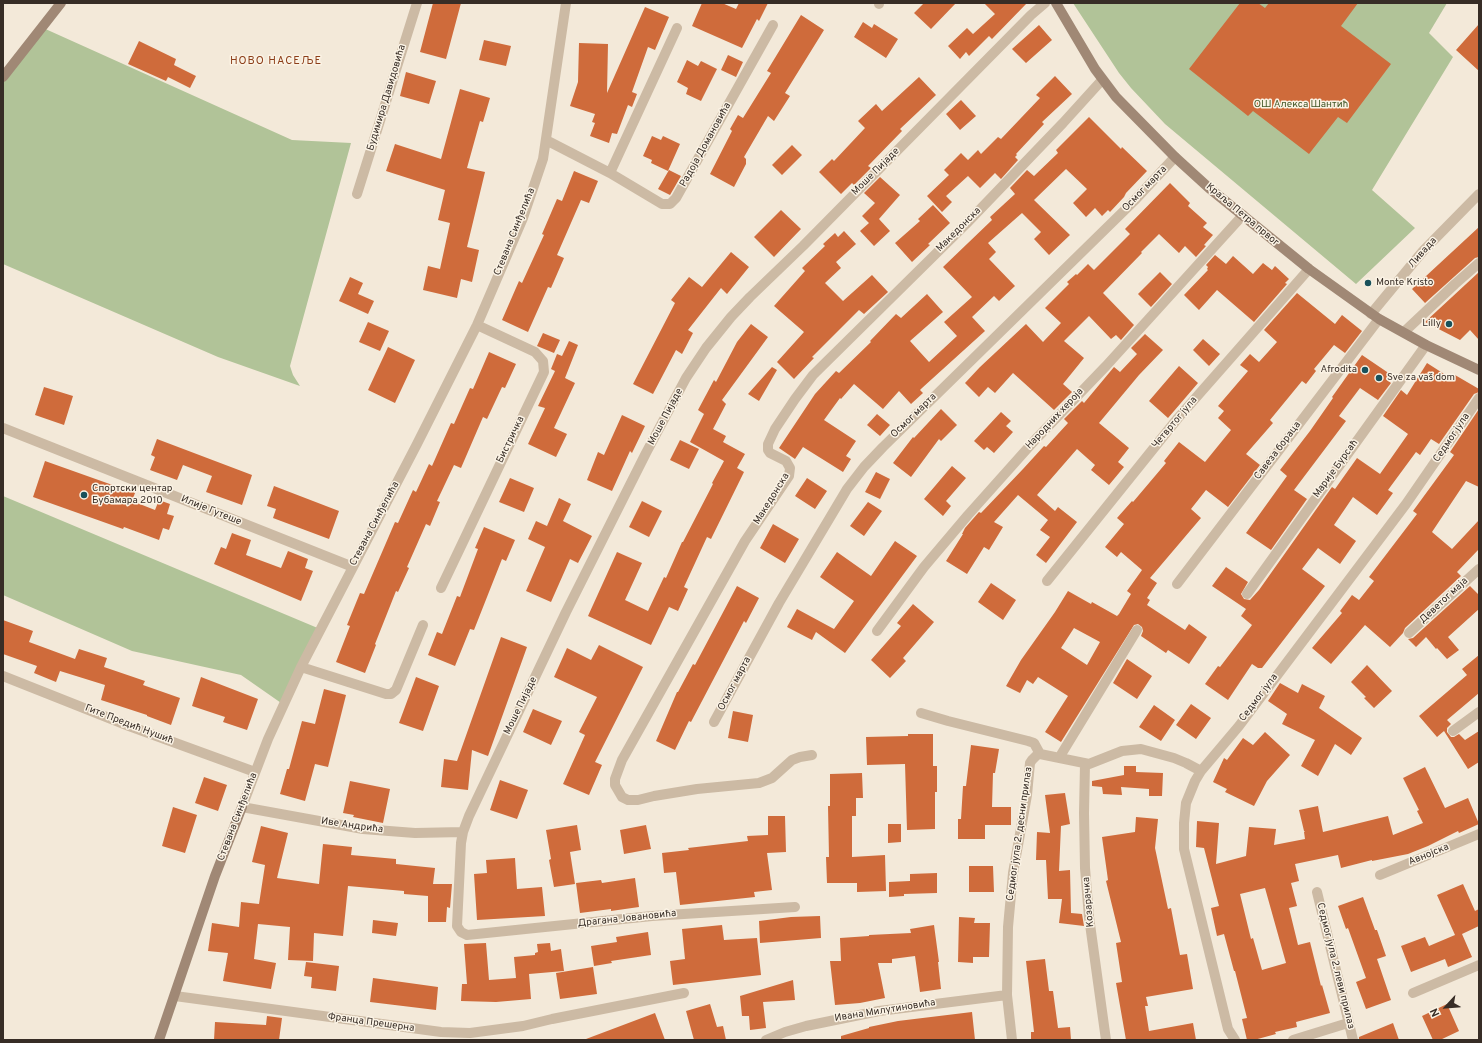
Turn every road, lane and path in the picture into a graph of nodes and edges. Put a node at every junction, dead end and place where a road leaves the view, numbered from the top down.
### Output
1 (61, 3) edge
2 (417, 3) edge
3 (566, 3) edge
4 (1045, 3) edge
5 (1056, 3) edge
6 (773, 25) dead end
7 (677, 28) dead end
8 (3, 77) edge
9 (1102, 80) junction
10 (546, 140) junction
11 (1175, 157) junction
12 (610, 173) junction
13 (357, 194) dead end
14 (1479, 194) edge
15 (1243, 215) junction
16 (1479, 264) edge
17 (1309, 269) junction
18 (1375, 316) junction
19 (477, 325) junction
20 (1404, 332) junction
21 (1426, 344) junction
22 (1479, 370) edge
23 (1479, 398) edge
24 (3, 428) edge
25 (353, 567) junction
26 (1479, 569) edge
27 (1047, 581) dead end
28 (1177, 584) dead end
29 (441, 588) dead end
30 (1247, 594) dead end
31 (423, 625) dead end
32 (1137, 630) dead end
33 (877, 631) dead end
34 (1409, 633) dead end
35 (301, 666) junction
36 (3, 676) edge
37 (1479, 712) edge
38 (921, 713) dead end
39 (714, 722) dead end
40 (1453, 731) dead end
41 (1040, 754) junction
42 (812, 755) dead end
43 (1059, 758) junction
44 (1085, 764) junction
45 (1201, 771) junction
46 (255, 772) junction
47 (242, 807) junction
48 (463, 832) junction
49 (1479, 834) edge
50 (1380, 875) dead end
51 (1317, 892) dead end
52 (795, 907) dead end
53 (461, 932) joint
54 (1479, 965) edge
55 (684, 993) dead end
56 (1413, 993) dead end
57 (1007, 995) junction
58 (175, 996) junction
59 (1348, 1023) junction
60 (159, 1040) edge
61 (766, 1040) edge
62 (1012, 1040) edge
63 (1106, 1040) edge
64 (1234, 1040) edge
65 (1293, 1040) edge
66 (1354, 1040) edge

1 - 8 street
2 - 13 street, Будимира Давидовића
3 - 10 street, Стевана Синђелића
4 - 48 street, Моше Пијаде
5 - 9 street, Краља Петра првог
6 - 12 street, Радоја Домановића
7 - 12 street
9 - 11 street, Краља Петра првог
9 - 42 street, Македонска
10 - 12 street, Радоја Домановића
10 - 19 street, Стевана Синђелића
11 - 15 street, Краља Петра првог
11 - 39 street, Осмог марта
14 - 18 street, Ливада
15 - 17 street, Краља Петра првог
15 - 33 street, Народних хероја
16 - 20 street
17 - 18 street, Краља Петра првог
17 - 27 street, Четвртог јула
18 - 20 street, Краља Петра првог
18 - 28 street, Савеза бораца
19 - 25 street, Стевана Синђелића
19 - 29 street, Бистричка
20 - 21 street, Краља Петра првог
21 - 22 street, Краља Петра првог
21 - 30 street, Марије Бурсаћ
23 - 45 street, Седмог јула
24 - 25 street, Илије Гутеше
25 - 35 street, Стевана Синђелића
26 - 34 street, Деветог маја
31 - 35 street
32 - 43 street
35 - 46 street, Стевана Синђелића
36 - 46 street, Гите Предић Нушић
37 - 40 street
38 - 41 street
41 - 43 street, Седмог јула 2. десни прилаз
41 - 57 street, Седмог јула 2. десни прилаз
43 - 44 street, Седмог јула 2. десни прилаз
44 - 45 street, Седмог јула 2. десни прилаз
44 - 63 street, Козарачка
45 - 64 street, Седмог јула
46 - 47 street, Стевана Синђелића
47 - 48 street, Иве Андрића
47 - 58 street, Стевана Синђелића
48 - 53 street, Моше Пијаде
49 - 50 street, Авнојска
51 - 59 street, Седмог јула 2. леви прилаз
52 - 53 street, Драгана Јовановића
54 - 56 street
55 - 58 street, Франца Прешерна
57 - 61 street, Ивана Милутиновића
57 - 62 street, Седмог јула 2. десни прилаз
58 - 60 street, Стевана Синђелића
59 - 65 street
59 - 66 street, Седмог јула 2. леви прилаз

